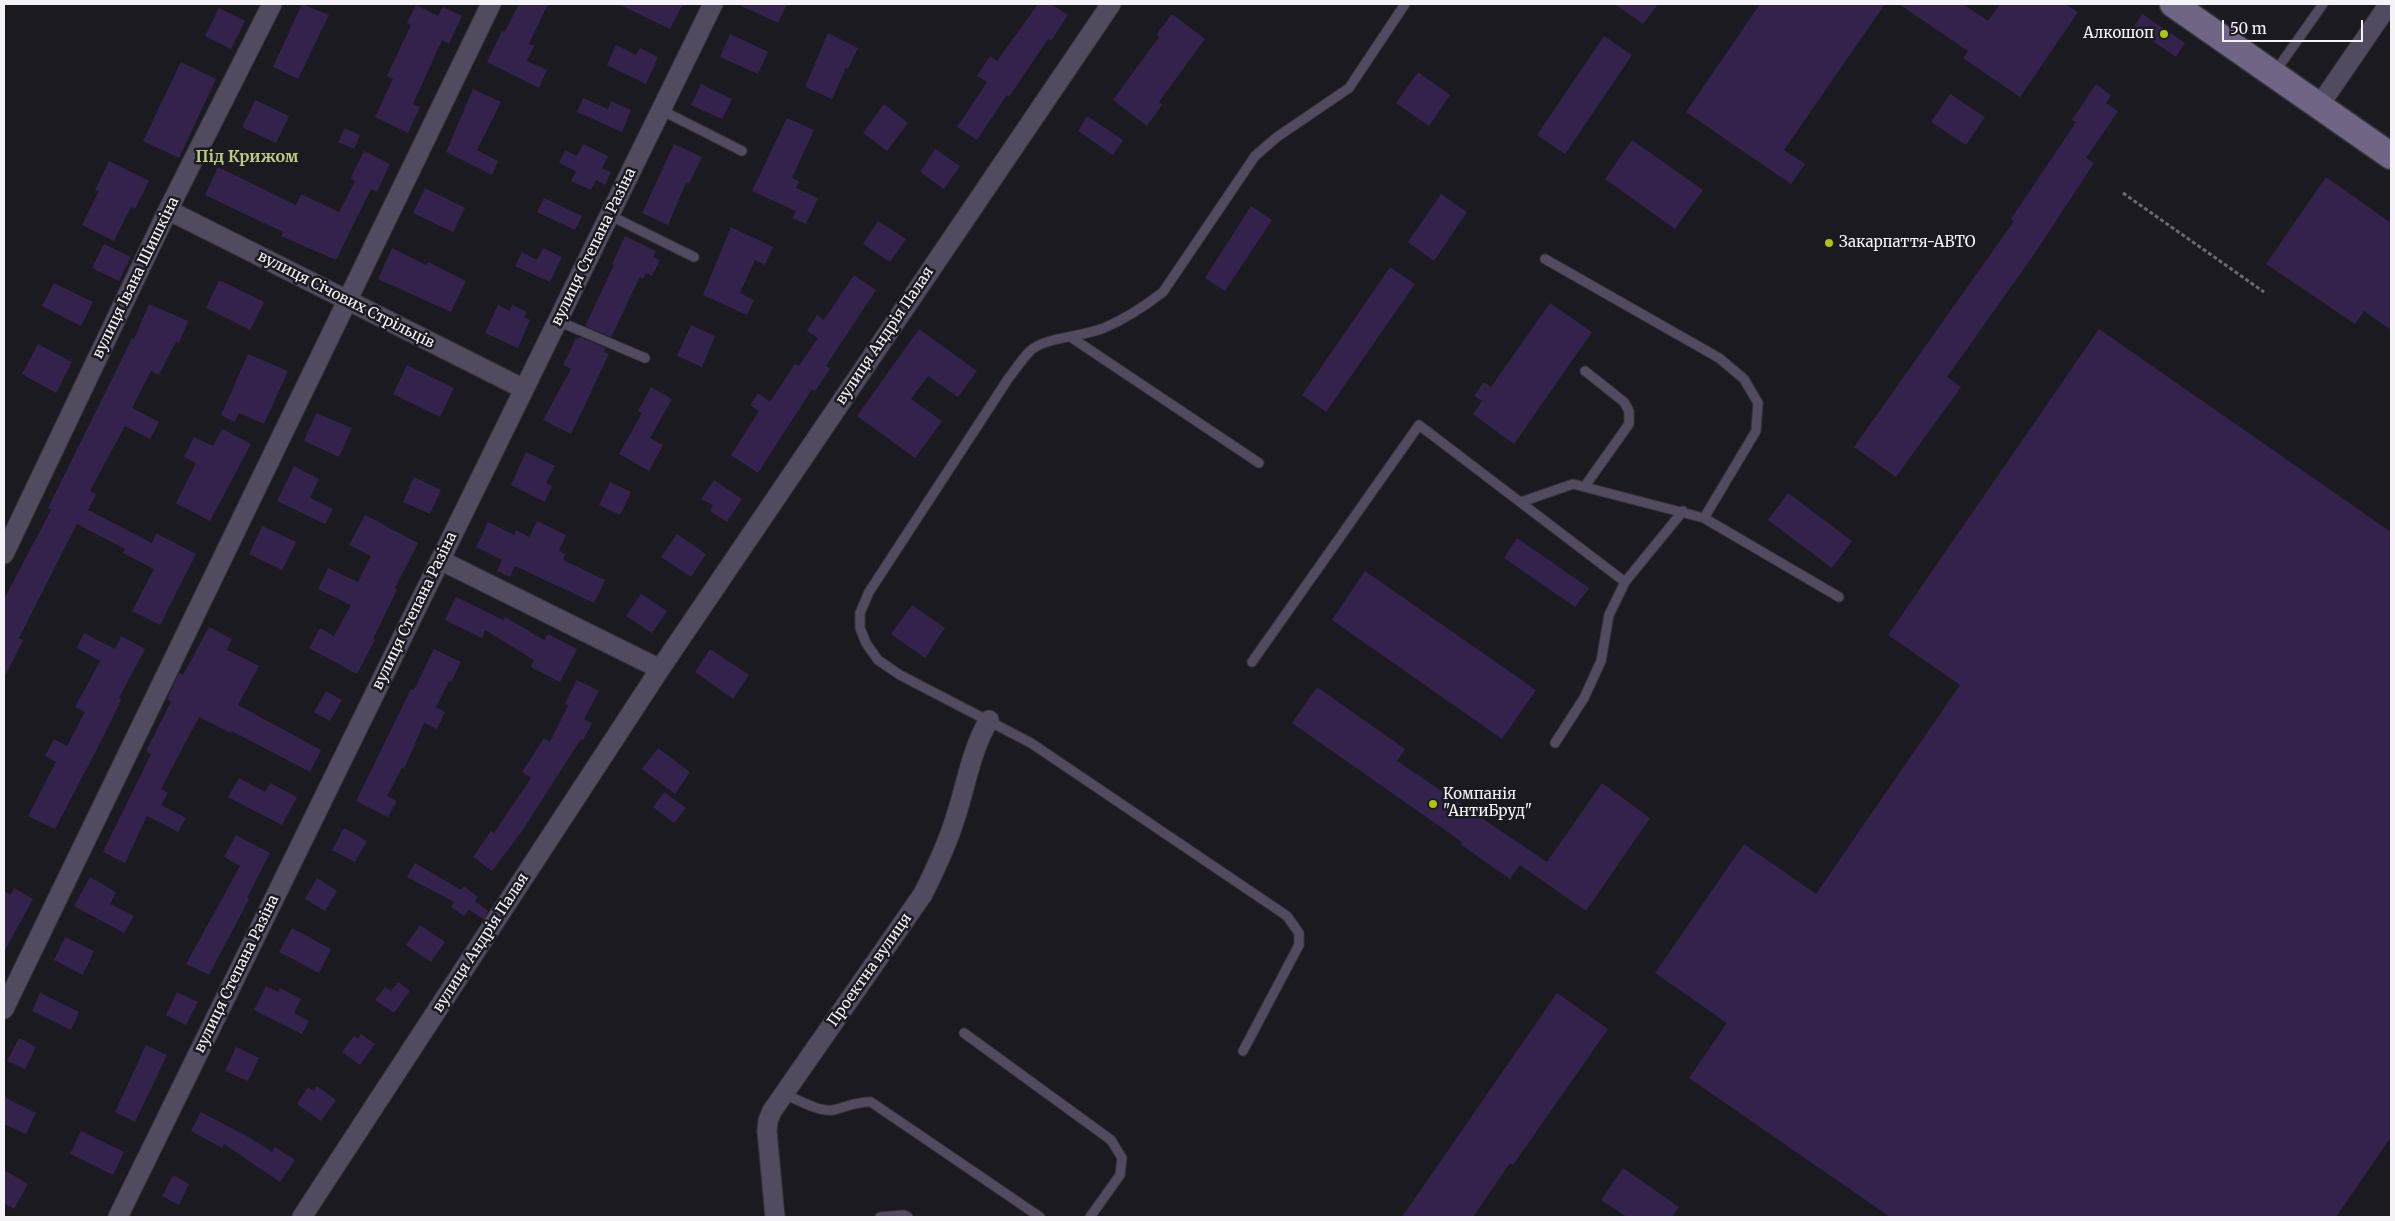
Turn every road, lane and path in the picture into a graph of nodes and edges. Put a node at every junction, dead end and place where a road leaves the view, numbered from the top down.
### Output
1 (272, 4) edge
2 (491, 4) edge
3 (713, 4) edge
4 (1111, 4) edge
5 (1405, 4) edge
6 (2323, 4) edge
7 (2389, 4) edge
8 (2187, 10) edge
9 (2274, 74) junction
10 (2319, 106) junction
11 (660, 110) junction
12 (742, 150) dead end
13 (2391, 156) edge
14 (2123, 193) dead end
15 (168, 210) junction
16 (609, 216) junction
17 (694, 257) dead end
18 (1546, 259) dead end
19 (2264, 292) dead end
20 (346, 301) junction
21 (558, 321) junction
22 (1072, 338) junction
23 (645, 358) dead end
24 (1585, 371) dead end
25 (524, 389) junction
26 (1259, 463) dead end
27 (1585, 486) junction
28 (1521, 502) junction
29 (1683, 511) junction
30 (1704, 518) junction
31 (4, 554) edge
32 (440, 560) junction
33 (1625, 582) junction
34 (1839, 597) dead end
35 (1252, 662) dead end
36 (660, 669) junction
37 (989, 720) junction
38 (1555, 743) dead end
39 (4, 1009) edge
40 (964, 1033) dead end
41 (1243, 1051) dead end
42 (784, 1094) junction
43 (118, 1217) edge
44 (302, 1217) edge
45 (775, 1217) edge
46 (880, 1217) edge
47 (908, 1217) edge
48 (1040, 1217) edge
49 (1090, 1217) edge

1 - 15 street, вулиця Івана Шишкіна
2 - 20 street
3 - 11 street, вулиця Степана Разіна
4 - 36 street, вулиця Андрія Палая
5 - 22 lane
6 - 9 lane
7 - 10 street
8 - 9 street
9 - 10 street
10 - 13 street
11 - 12 lane
11 - 16 street, вулиця Степана Разіна
14 - 19 path
15 - 20 street, вулиця Січових Стрільців
15 - 31 street, вулиця Івана Шишкіна
16 - 17 lane
16 - 21 street, вулиця Степана Разіна
18 - 30 lane
20 - 25 street, вулиця Січових Стрільців
20 - 39 street
21 - 23 lane
21 - 25 street, вулиця Степана Разіна
22 - 26 lane
22 - 37 lane
24 - 27 lane
25 - 32 street, вулиця Степана Разіна
27 - 28 lane
27 - 29 lane
28 - 33 lane
28 - 35 lane
29 - 30 lane
29 - 33 lane
30 - 34 lane
32 - 36 street
32 - 43 street, вулиця Степана Разіна
33 - 38 lane
36 - 44 street, вулиця Андрія Палая
37 - 41 lane
37 - 42 street, Проектна вулиця
40 - 49 lane
42 - 45 street, Проектна вулиця
42 - 48 lane
46 - 47 lane

